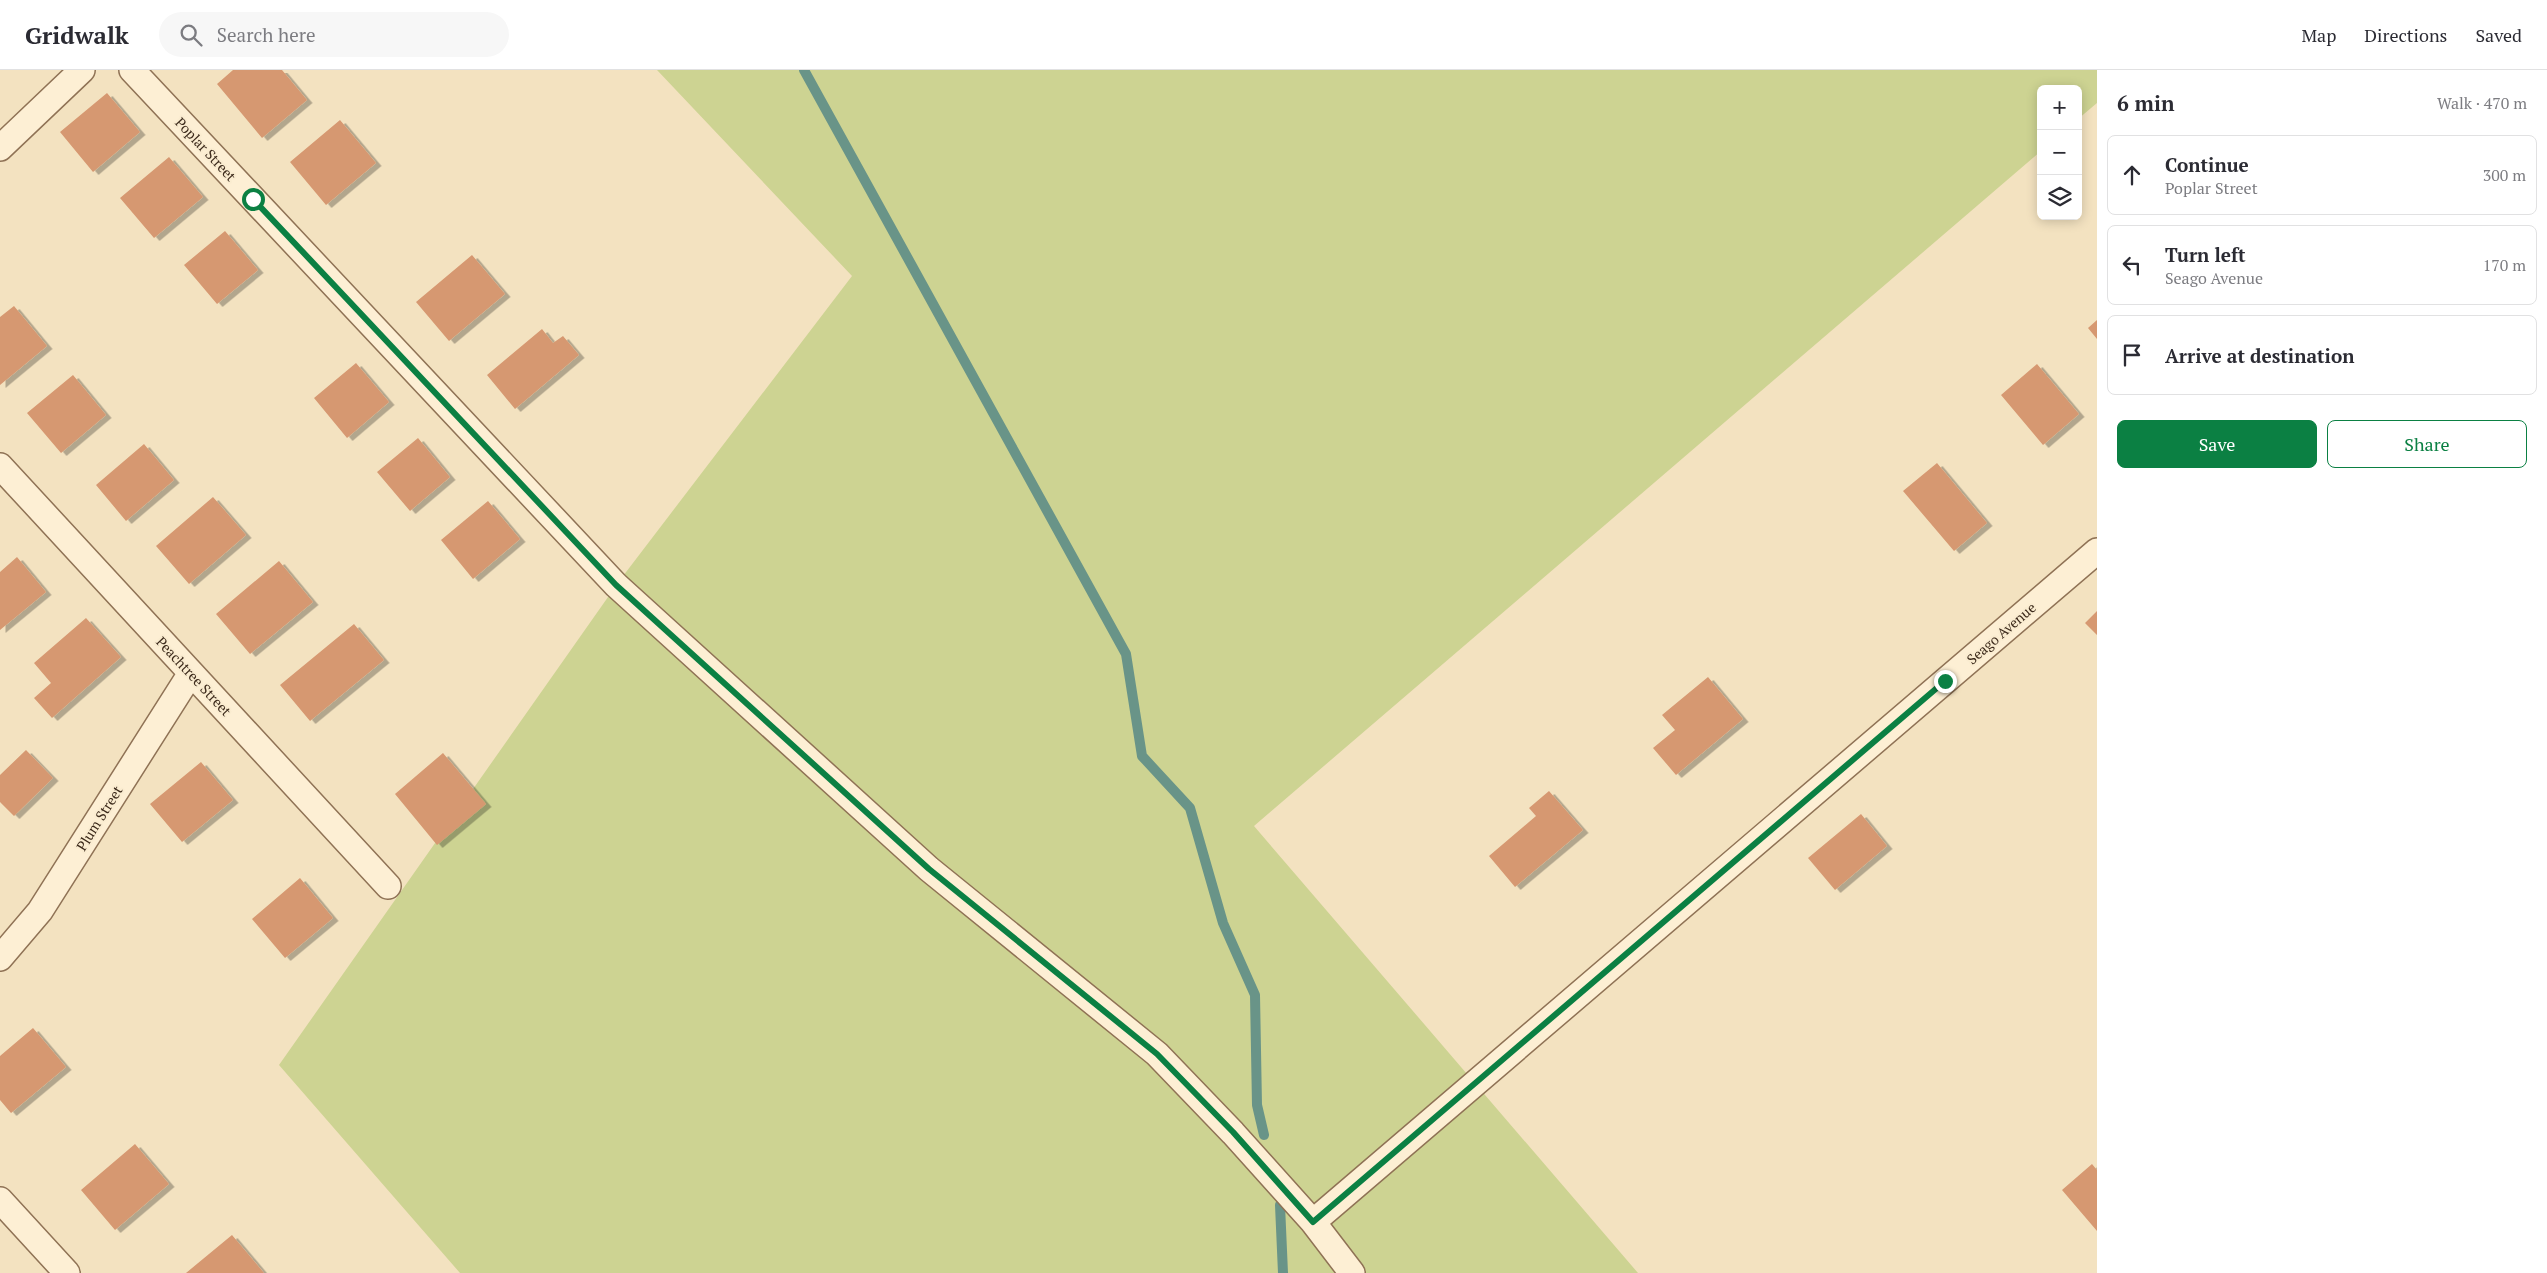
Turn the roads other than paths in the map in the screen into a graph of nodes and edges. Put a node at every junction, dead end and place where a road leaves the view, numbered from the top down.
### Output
1 (82, 70) edge
2 (132, 70) edge
3 (0, 148) edge
4 (0, 466) edge
5 (2097, 551) edge
6 (191, 673) junction
7 (388, 886) dead end
8 (0, 958) edge
9 (0, 1200) edge
10 (1313, 1222) junction
11 (66, 1273) edge
12 (1352, 1273) edge

1 - 3 street
2 - 10 street, Poplar Street
4 - 6 street, Peachtree Street
5 - 10 street, Seago Avenue
6 - 7 street, Peachtree Street
6 - 8 street, Plum Street
9 - 11 street
10 - 12 street, Poplar Street

